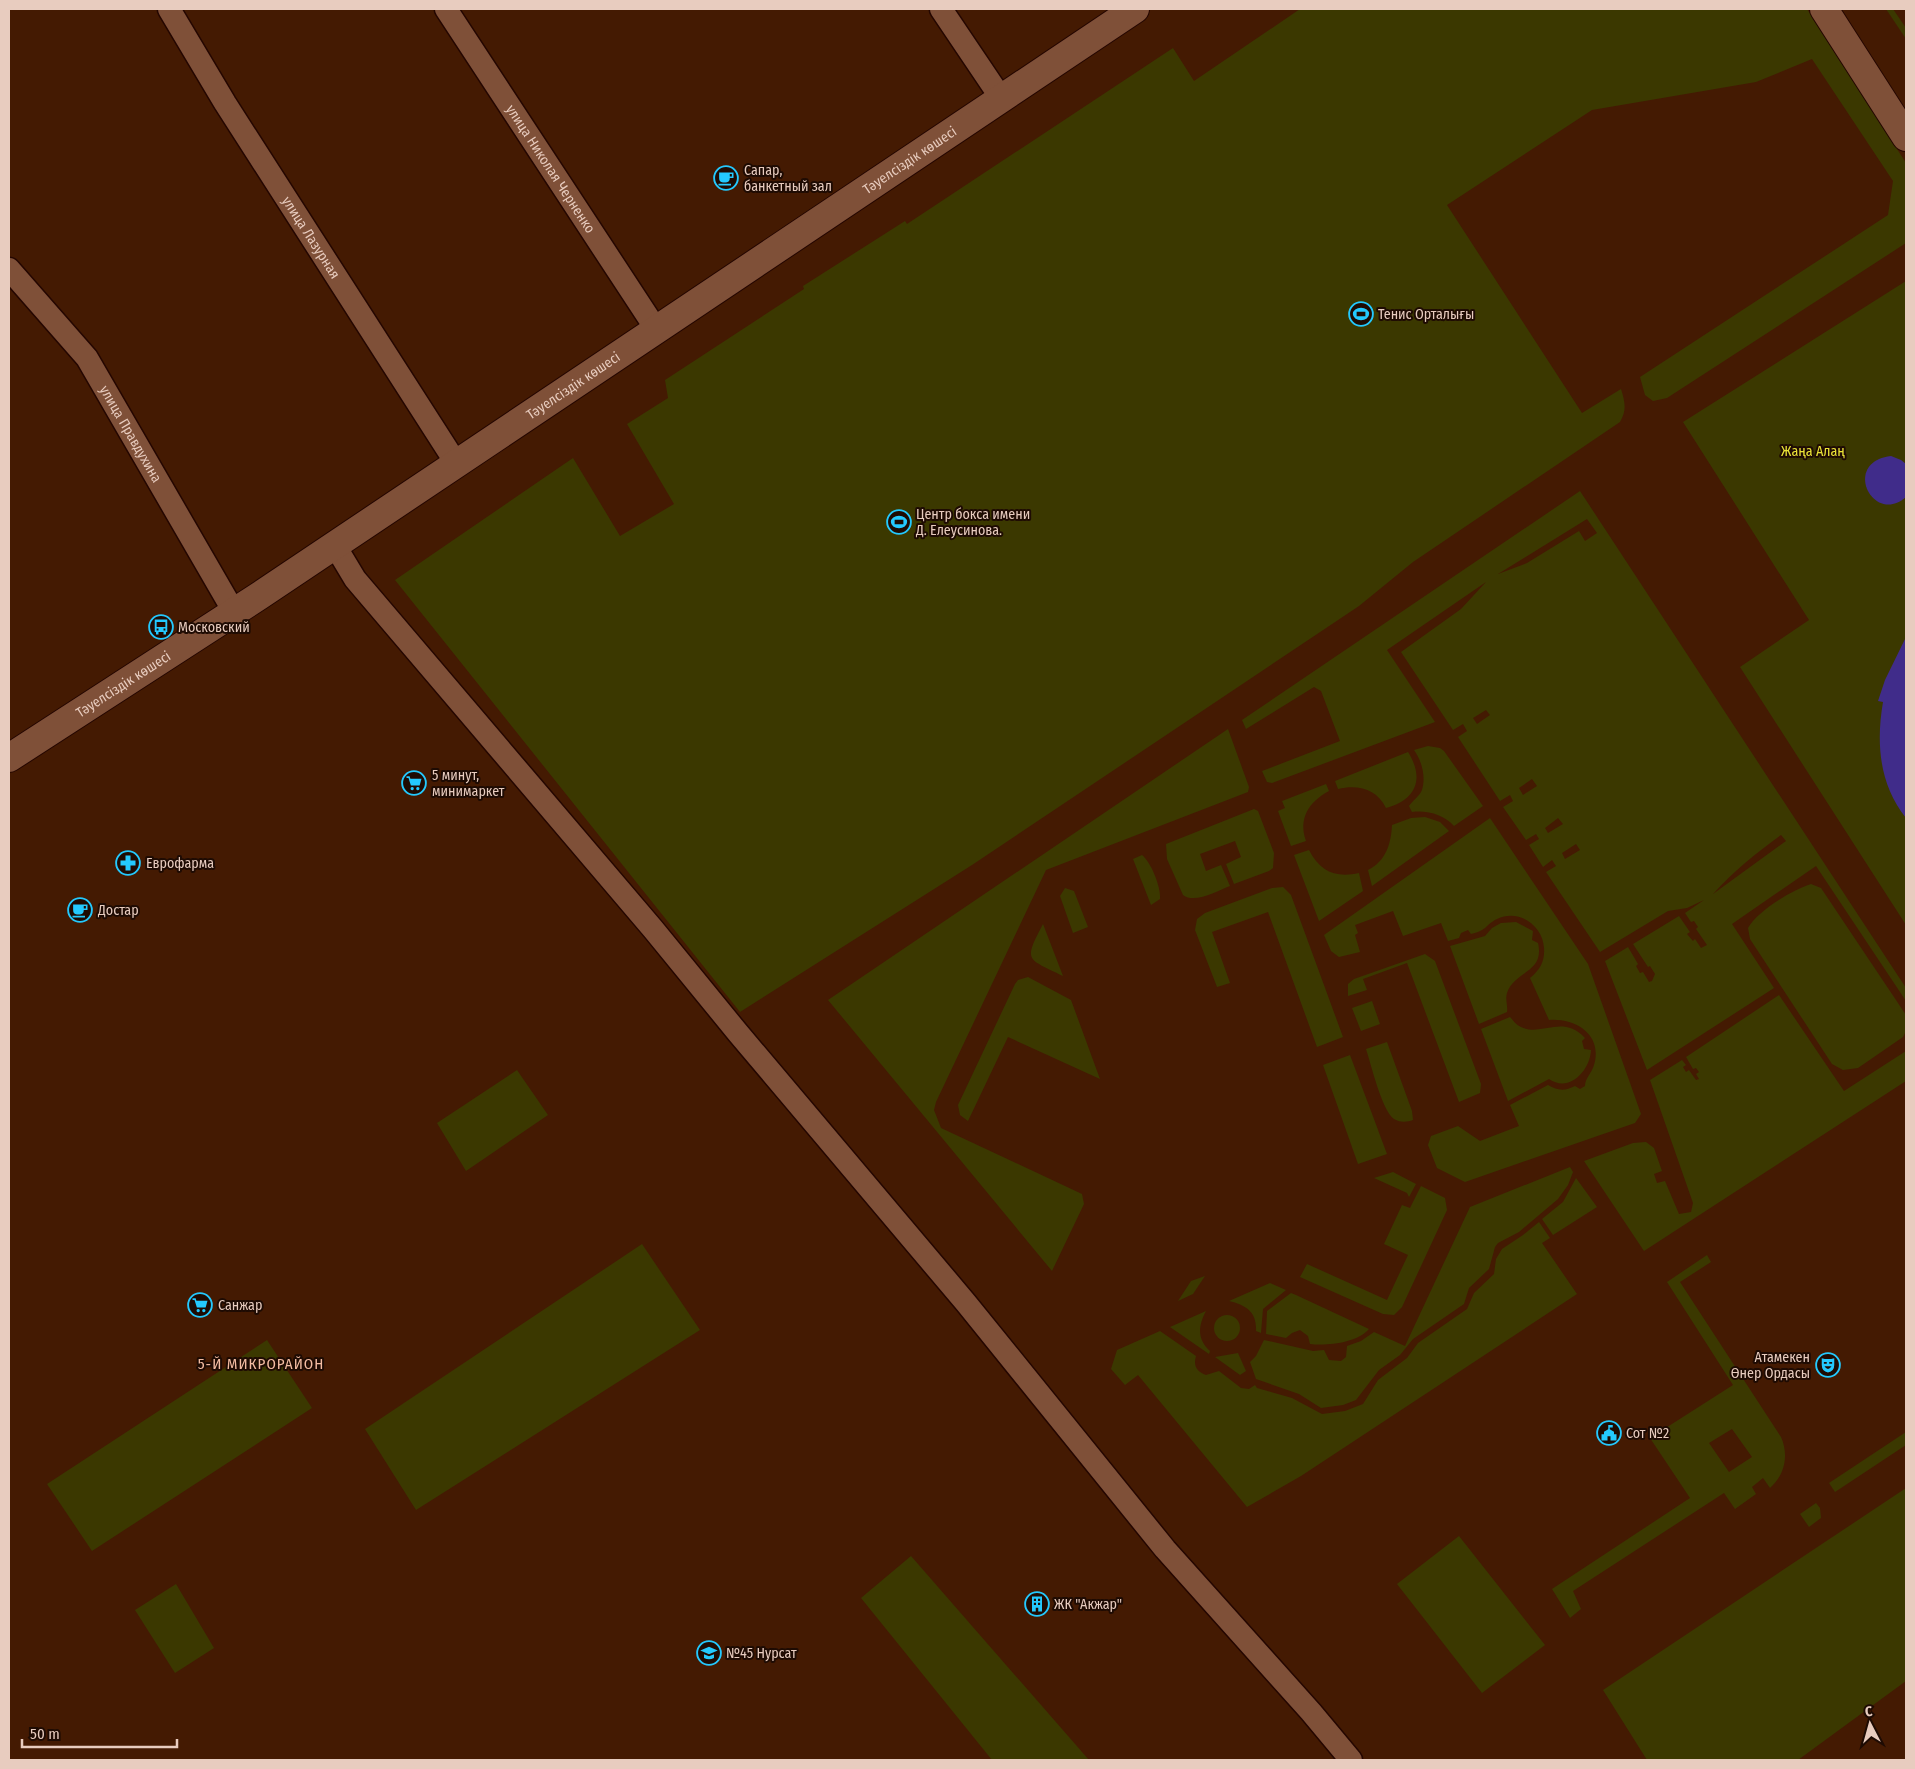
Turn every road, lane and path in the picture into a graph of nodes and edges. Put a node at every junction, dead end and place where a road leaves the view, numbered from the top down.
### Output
1 (169, 9) edge
2 (446, 9) edge
3 (941, 9) edge
4 (1135, 9) edge
5 (1824, 9) edge
6 (1001, 98) junction
7 (1906, 137) edge
8 (9, 269) edge
9 (656, 329) junction
10 (456, 463) junction
11 (334, 544) junction
12 (234, 612) junction
13 (9, 758) edge
14 (1351, 1760) edge

1 - 10 street, улица Лазурная
2 - 9 street, улица Николая Черненко
3 - 6 street
4 - 6 main road, Тәуелсіздік көшесі
5 - 7 main road
6 - 9 main road, Тәуелсіздік көшесі
8 - 12 street, улица Правдухина
9 - 10 main road, Тәуелсіздік көшесі
10 - 11 main road, Тәуелсіздік көшесі
11 - 12 main road, Тәуелсіздік көшесі
11 - 14 street
12 - 13 main road, Тәуелсіздік көшесі

